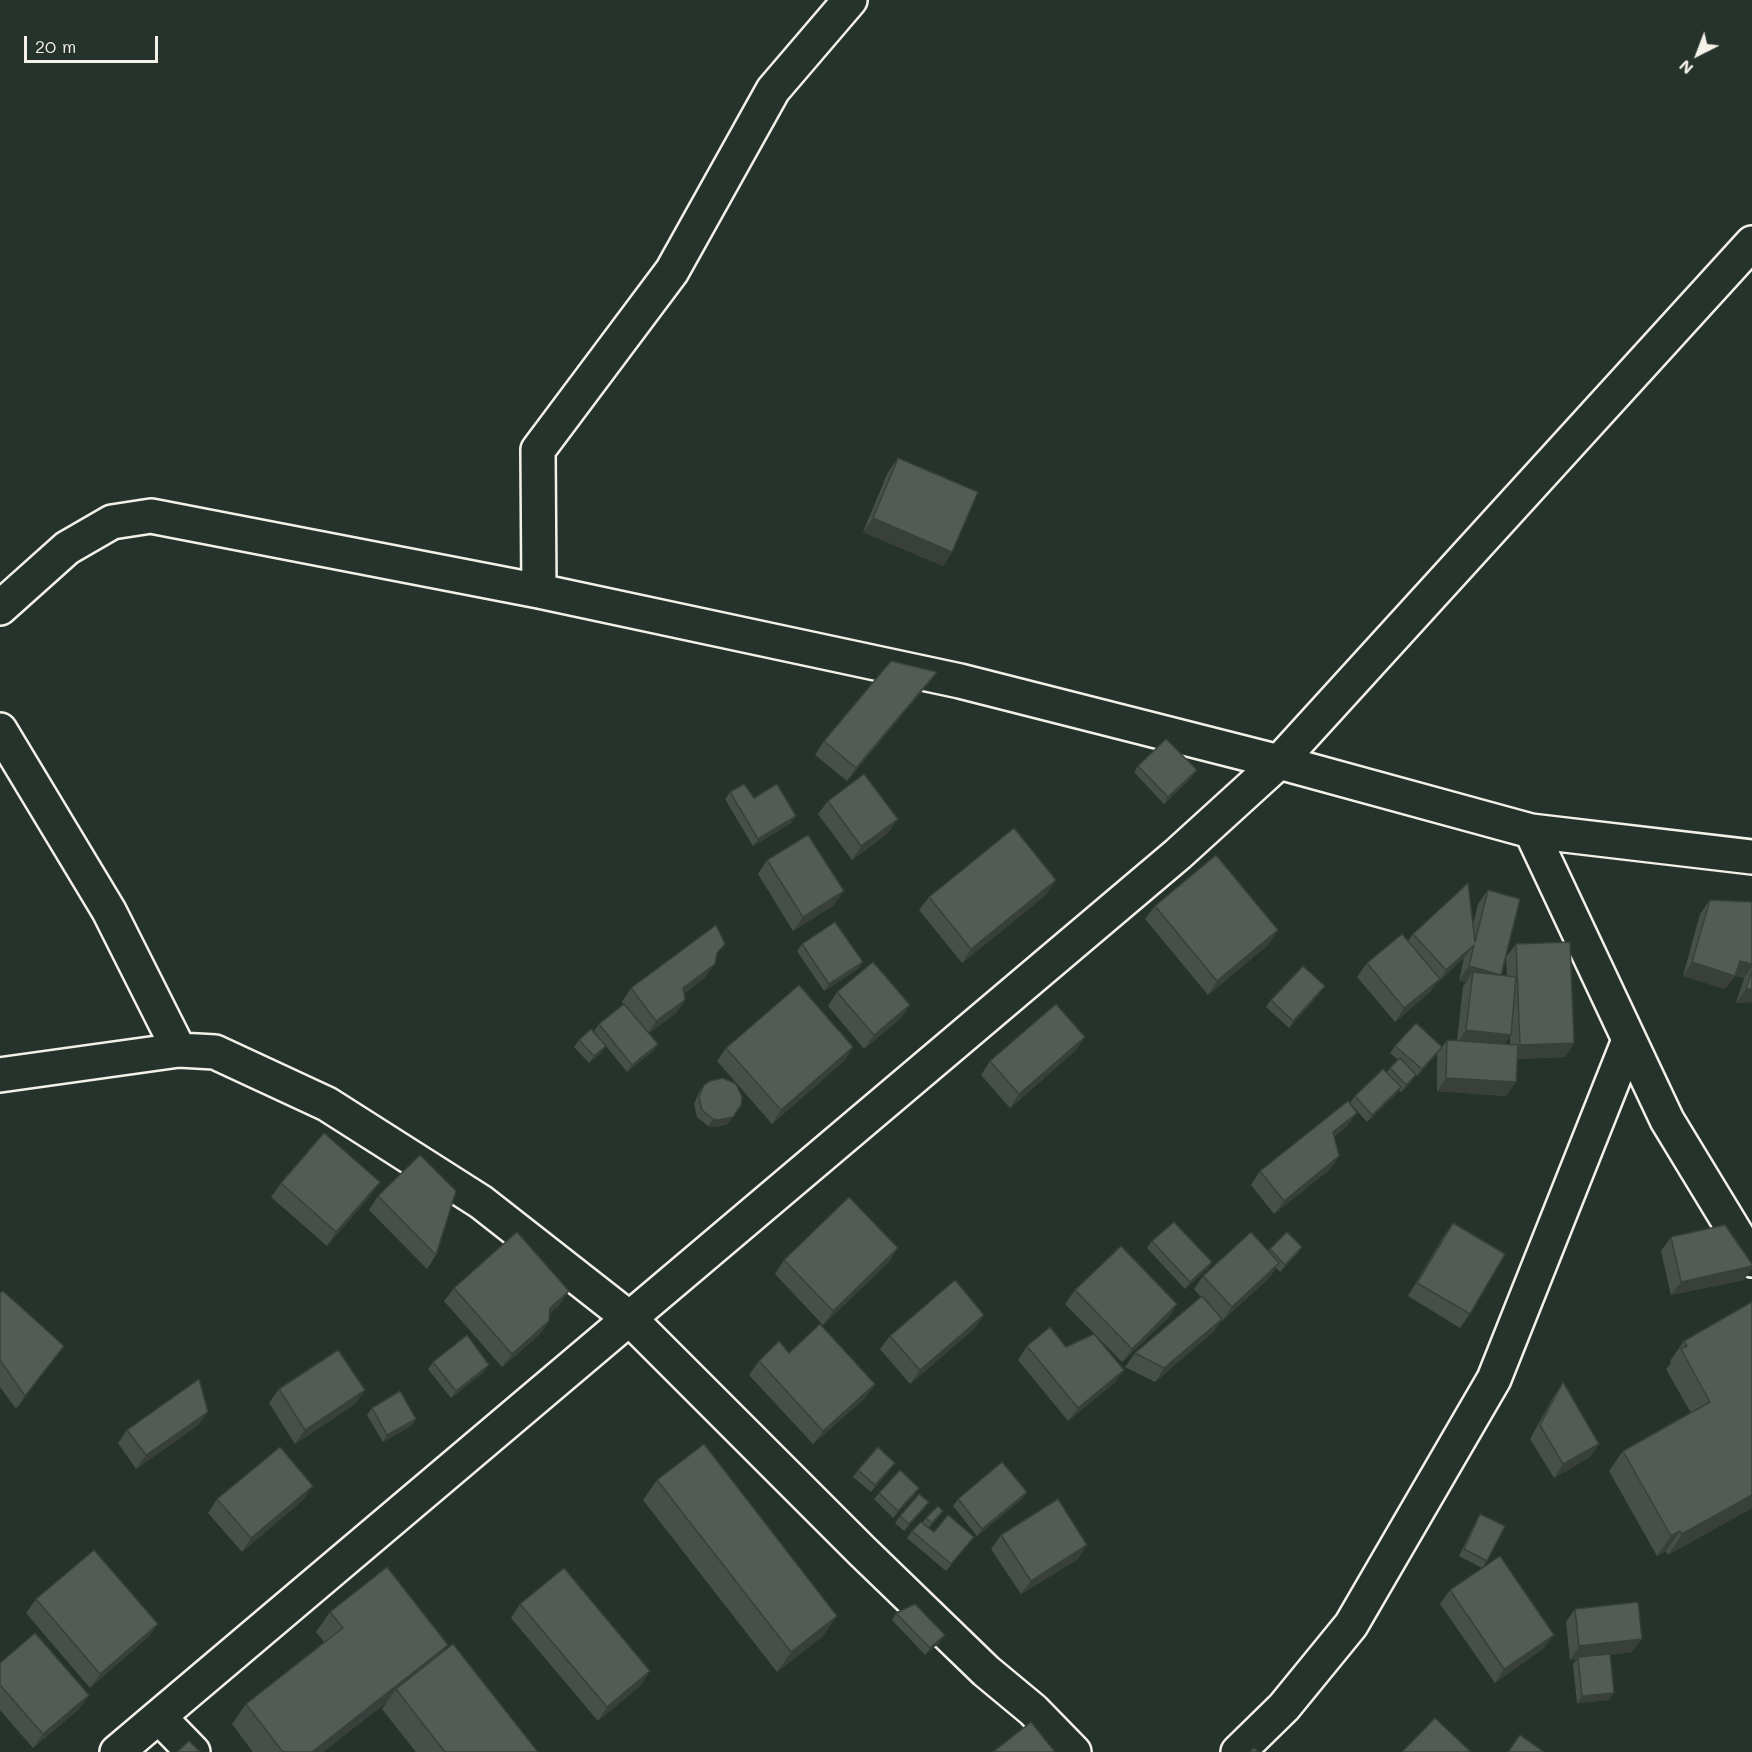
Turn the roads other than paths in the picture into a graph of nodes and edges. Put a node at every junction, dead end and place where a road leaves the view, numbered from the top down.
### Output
1 (850, 0) edge
2 (1752, 243) edge
3 (539, 591) junction
4 (0, 608) edge
5 (0, 730) edge
6 (1279, 762) junction
7 (1531, 831) junction
8 (1752, 857) edge
9 (1629, 1040) junction
10 (179, 1050) junction
11 (0, 1075) edge
12 (1752, 1260) edge
13 (629, 1318) junction
14 (159, 1717) junction
15 (117, 1752) edge
16 (193, 1752) edge
17 (1074, 1752) edge
18 (1238, 1752) edge

1 - 3 street
2 - 6 street
3 - 4 street
3 - 6 street
5 - 10 street
6 - 7 street
6 - 13 street
7 - 8 street
7 - 9 street
9 - 12 street
9 - 18 street
10 - 11 street
10 - 13 street
13 - 14 street
13 - 17 street
14 - 15 street
14 - 16 street

